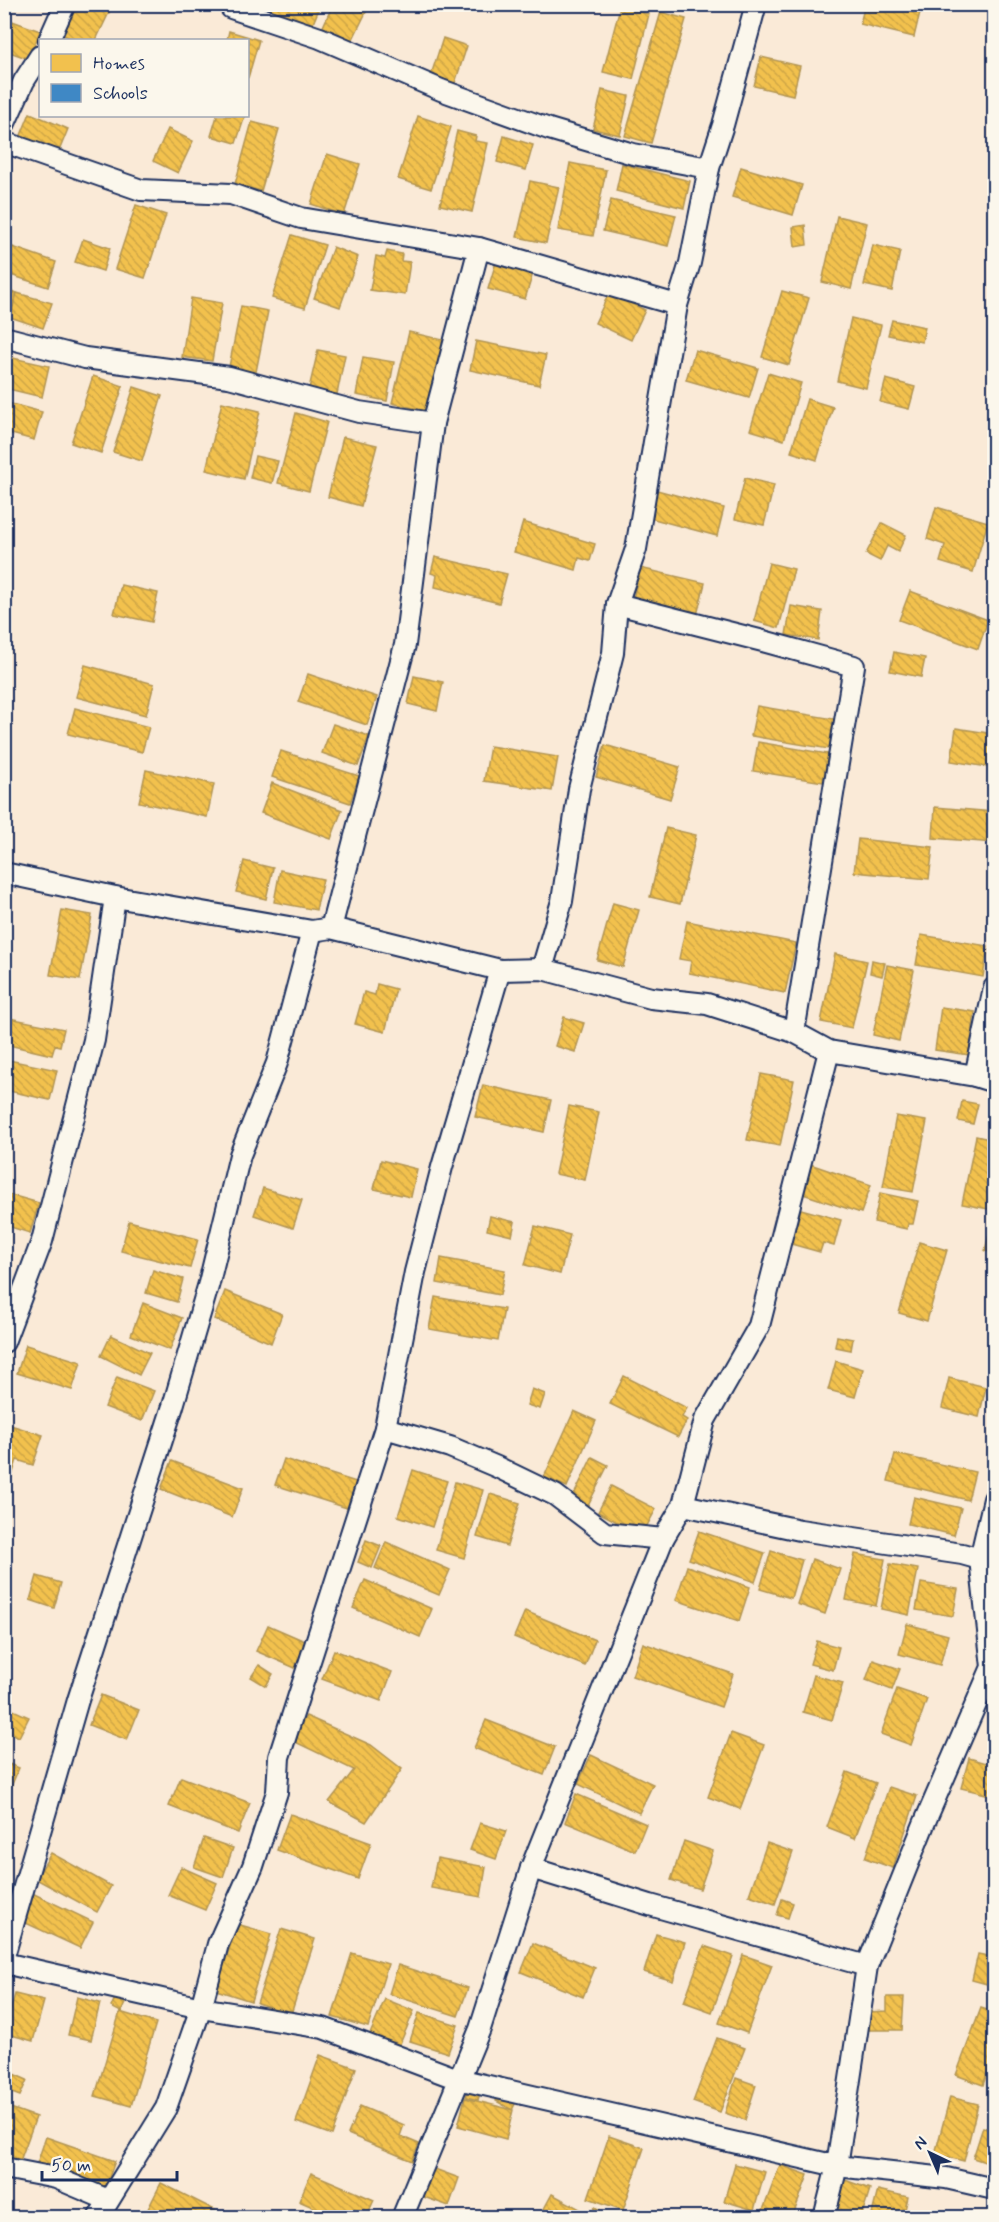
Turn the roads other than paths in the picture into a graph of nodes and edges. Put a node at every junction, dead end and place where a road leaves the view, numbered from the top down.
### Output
1 (65, 4) edge
2 (756, 4) edge
3 (230, 6) edge
4 (49, 39) edge
5 (39, 58) edge
6 (4, 125) edge
7 (4, 142) edge
8 (709, 168) junction
9 (479, 248) junction
10 (677, 305) junction
11 (4, 337) edge
12 (433, 423) junction
13 (617, 604) junction
14 (4, 873) edge
15 (115, 897) junction
16 (322, 930) junction
17 (542, 969) junction
18 (500, 970) junction
19 (994, 988) edge
20 (794, 1032) junction
21 (828, 1051) junction
22 (975, 1076) junction
23 (994, 1082) edge
24 (4, 1342) edge
25 (385, 1428) junction
26 (994, 1499) edge
27 (682, 1505) junction
28 (663, 1539) junction
29 (980, 1559) junction
30 (531, 1868) junction
31 (4, 1956) edge
32 (4, 1963) edge
33 (867, 1966) junction
34 (201, 2007) junction
35 (458, 2079) junction
36 (837, 2166) junction
37 (4, 2168) edge
38 (994, 2188) edge
39 (103, 2209) edge
40 (402, 2217) edge
41 (824, 2217) edge

1 - 4 street
2 - 8 street
3 - 8 street
5 - 6 street
7 - 9 street
8 - 10 street
9 - 10 street
9 - 12 street
10 - 13 street
11 - 12 street
12 - 16 street
13 - 17 street
13 - 20 street
14 - 15 street
15 - 16 street
15 - 24 street
16 - 18 street
16 - 31 street
17 - 18 street
17 - 20 street
18 - 25 street
19 - 22 street
20 - 21 street
21 - 22 street
21 - 27 street
22 - 23 street
25 - 28 street
25 - 34 street
26 - 29 street
27 - 28 street
27 - 29 street
28 - 30 street
29 - 33 street
30 - 33 street
30 - 35 street
32 - 34 street
33 - 36 street
34 - 35 street
34 - 39 street
35 - 36 street
35 - 40 street
36 - 38 street
36 - 41 street
37 - 39 street

